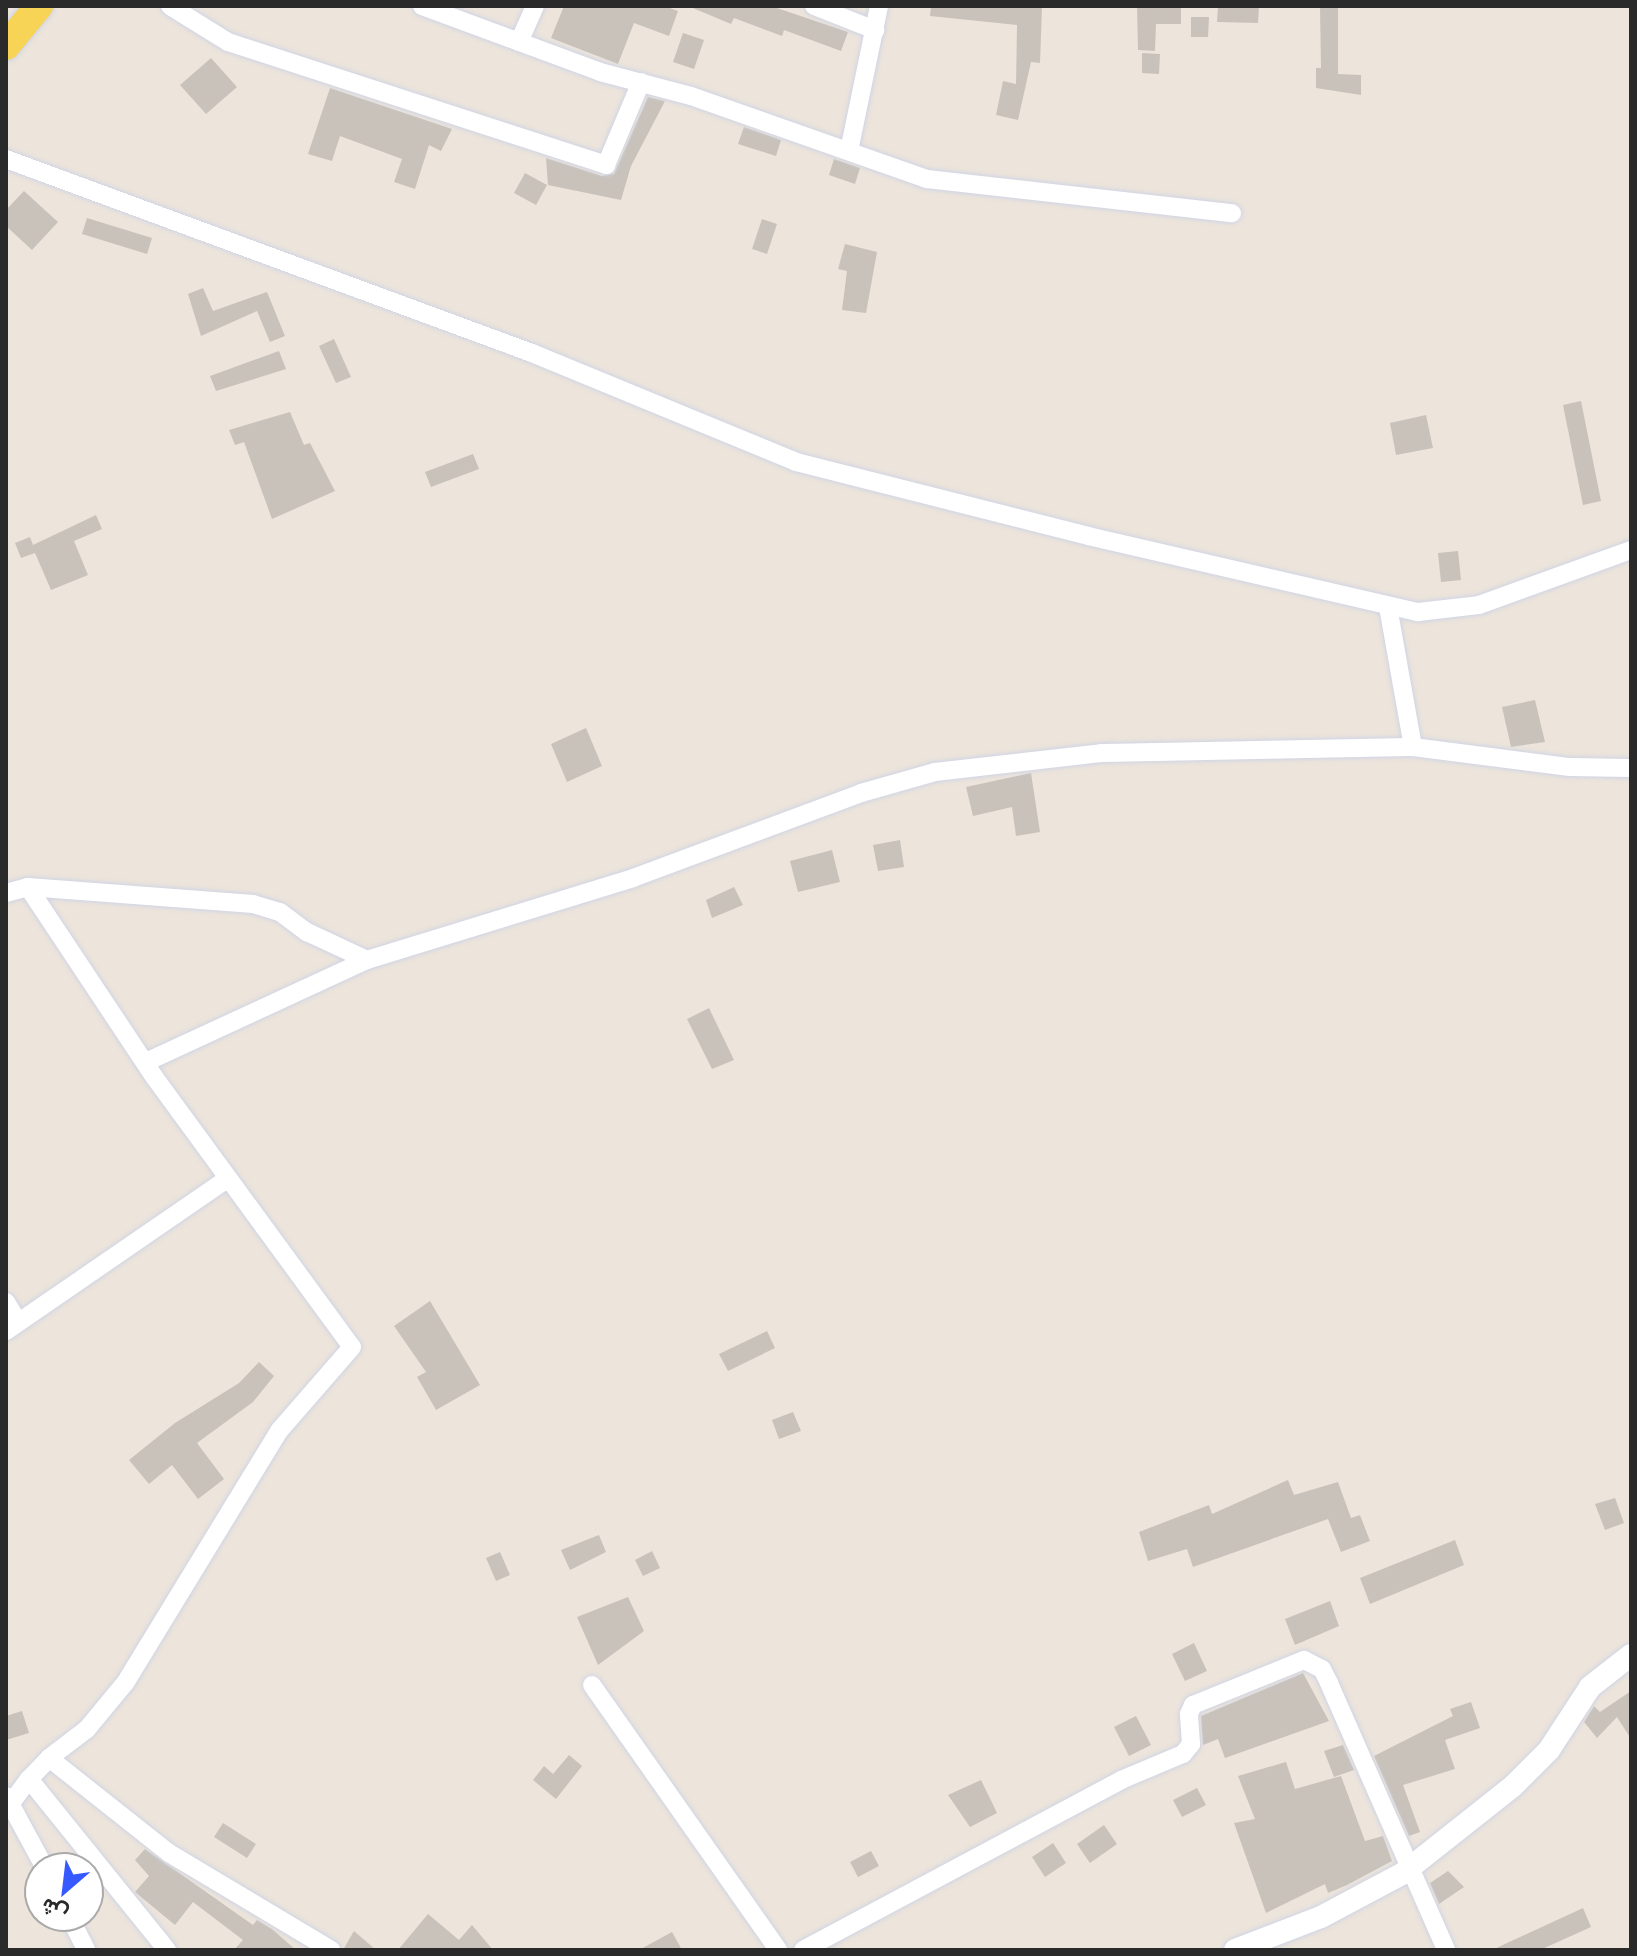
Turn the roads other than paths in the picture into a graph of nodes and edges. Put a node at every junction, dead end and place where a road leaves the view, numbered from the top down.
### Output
1 (39, 6) edge
2 (170, 6) edge
3 (422, 6) edge
4 (535, 6) edge
5 (814, 6) edge
6 (879, 6) edge
7 (875, 30) junction
8 (519, 42) junction
9 (6, 46) edge
10 (641, 82) junction
11 (849, 151) junction
12 (6, 159) edge
13 (1232, 213) dead end
14 (1631, 550) edge
15 (1388, 607) junction
16 (1413, 747) junction
17 (1631, 768) edge
18 (28, 887) junction
19 (6, 893) edge
20 (367, 960) junction
21 (146, 1062) junction
22 (227, 1179) junction
23 (6, 1302) edge
24 (12, 1326) edge
25 (1631, 1655) edge
26 (592, 1685) dead end
27 (49, 1758) junction
28 (29, 1779) junction
29 (9, 1799) edge
30 (37, 1852) edge
31 (1410, 1868) junction
32 (77, 1932) edge
33 (86, 1950) edge
34 (167, 1950) edge
35 (331, 1950) edge
36 (778, 1950) edge
37 (803, 1950) edge
38 (1235, 1950) edge
39 (1446, 1950) edge

1 - 9 main road
2 - 10 street
3 - 8 street
4 - 8 street
5 - 7 street
6 - 7 street
7 - 11 street
8 - 10 street
10 - 11 street
11 - 13 street
12 - 15 street
14 - 15 street
15 - 16 street
16 - 17 street
16 - 20 street
18 - 19 street
18 - 20 street
18 - 21 street
20 - 21 street
21 - 22 street
22 - 24 street
22 - 27 street
23 - 24 street
25 - 31 street
26 - 36 street
27 - 28 street
27 - 35 street
28 - 29 street
28 - 34 street
29 - 30 street
31 - 37 street
31 - 38 street
31 - 39 street
32 - 33 street

